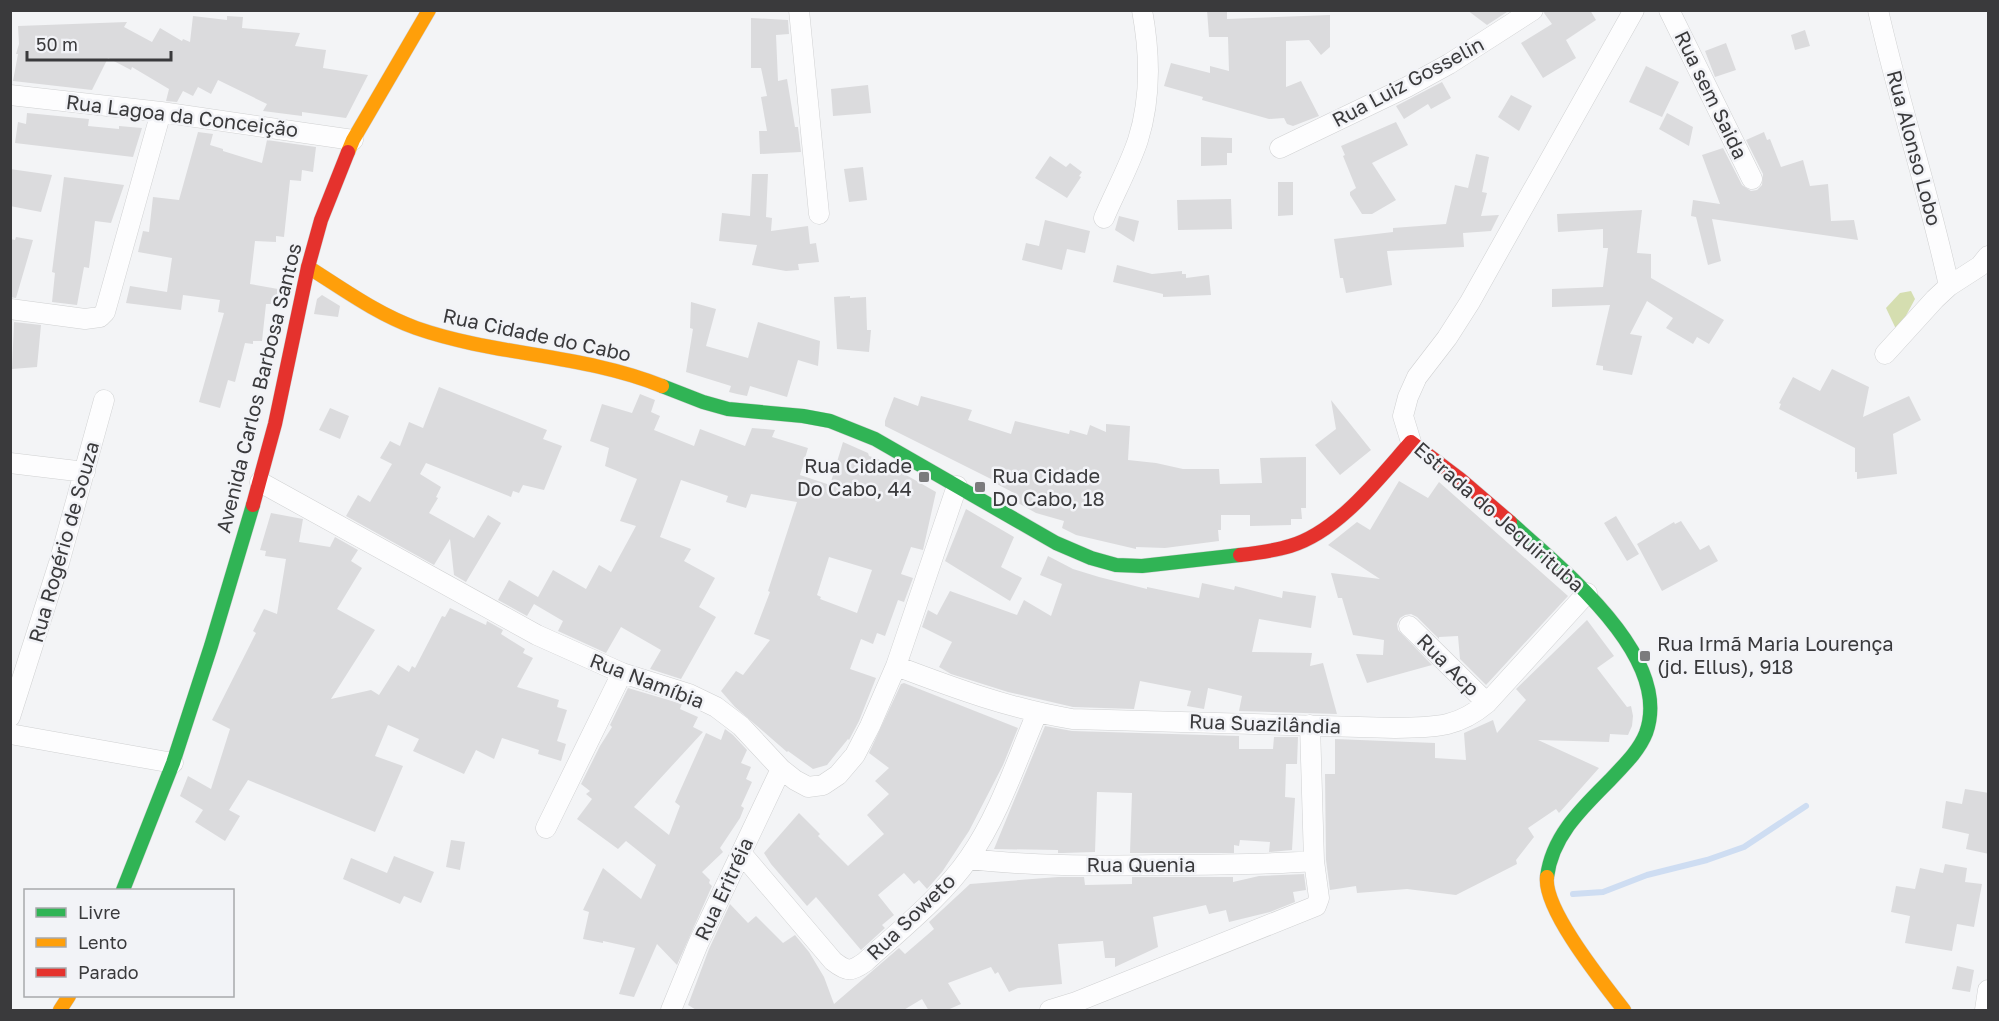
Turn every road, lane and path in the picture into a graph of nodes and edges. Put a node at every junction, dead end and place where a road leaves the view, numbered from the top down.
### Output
1 (429, 10) edge
2 (799, 10) edge
3 (1142, 10) edge
4 (1533, 10) edge
5 (1634, 10) edge
6 (1669, 10) edge
7 (1878, 10) edge
8 (10, 96) edge
9 (161, 112) junction
10 (353, 140) junction
11 (1281, 148) dead end
12 (1752, 179) dead end
13 (819, 214) dead end
14 (1104, 218) dead end
15 (1989, 255) edge
16 (308, 267) junction
17 (1942, 293) junction
18 (10, 309) edge
19 (1885, 354) dead end
20 (104, 400) dead end
21 (1411, 442) junction
22 (10, 463) edge
23 (85, 472) junction
24 (260, 482) junction
25 (957, 486) junction
26 (1587, 593) junction
27 (1409, 626) dead end
28 (896, 666) junction
29 (622, 673) junction
30 (1487, 703) junction
31 (1036, 713) junction
32 (10, 717) edge
33 (1310, 725) junction
34 (10, 734) edge
35 (173, 763) junction
36 (781, 769) junction
37 (546, 828) dead end
38 (741, 853) junction
39 (969, 859) junction
40 (1314, 861) junction
41 (124, 889) edge
42 (1989, 990) edge
43 (68, 997) edge
44 (671, 1010) edge
45 (60, 1011) edge
46 (1050, 1011) edge
47 (1624, 1011) edge
48 (1985, 1011) edge

1 - 10 street, Avenida Carlos Barbosa Santos
2 - 13 street
3 - 14 street
4 - 11 street, Rua Luiz Gosselin
5 - 21 street, Estrada do Jequirituba
6 - 12 street, Rua sem Saida
7 - 17 street, Rua Alonso Lobo
8 - 9 street, Rua Lagoa da Conceição
9 - 10 street, Rua Lagoa da Conceição
9 - 18 street
10 - 16 street, Avenida Carlos Barbosa Santos
15 - 17 street
16 - 24 street, Avenida Carlos Barbosa Santos
16 - 25 street, Rua Cidade do Cabo
17 - 19 street
20 - 23 street, Rua Rogério de Souza
21 - 25 street, Rua Cidade do Cabo
21 - 26 street, Estrada do Jequirituba
22 - 23 street
23 - 32 street, Rua Rogério de Souza
24 - 29 street, Rua Namíbia
24 - 35 street, Avenida Carlos Barbosa Santos
25 - 28 street, Rua Namíbia
26 - 30 street, Rua Suazilândia
26 - 47 street, Estrada do Jequirituba
27 - 30 street, Rua Acp
28 - 31 street, Rua Suazilândia
28 - 36 street, Rua Namíbia
29 - 36 street, Rua Namíbia
29 - 37 street
30 - 33 street, Rua Suazilândia
31 - 33 street, Rua Suazilândia
31 - 39 street, Rua Soweto
33 - 40 street
34 - 35 street
35 - 41 street, Avenida Carlos Barbosa Santos
36 - 38 street, Rua Eritréia
38 - 39 street, Rua Soweto
38 - 44 street, Rua Eritréia
39 - 40 street, Rua Quenia
40 - 46 street
42 - 48 street
43 - 45 street

